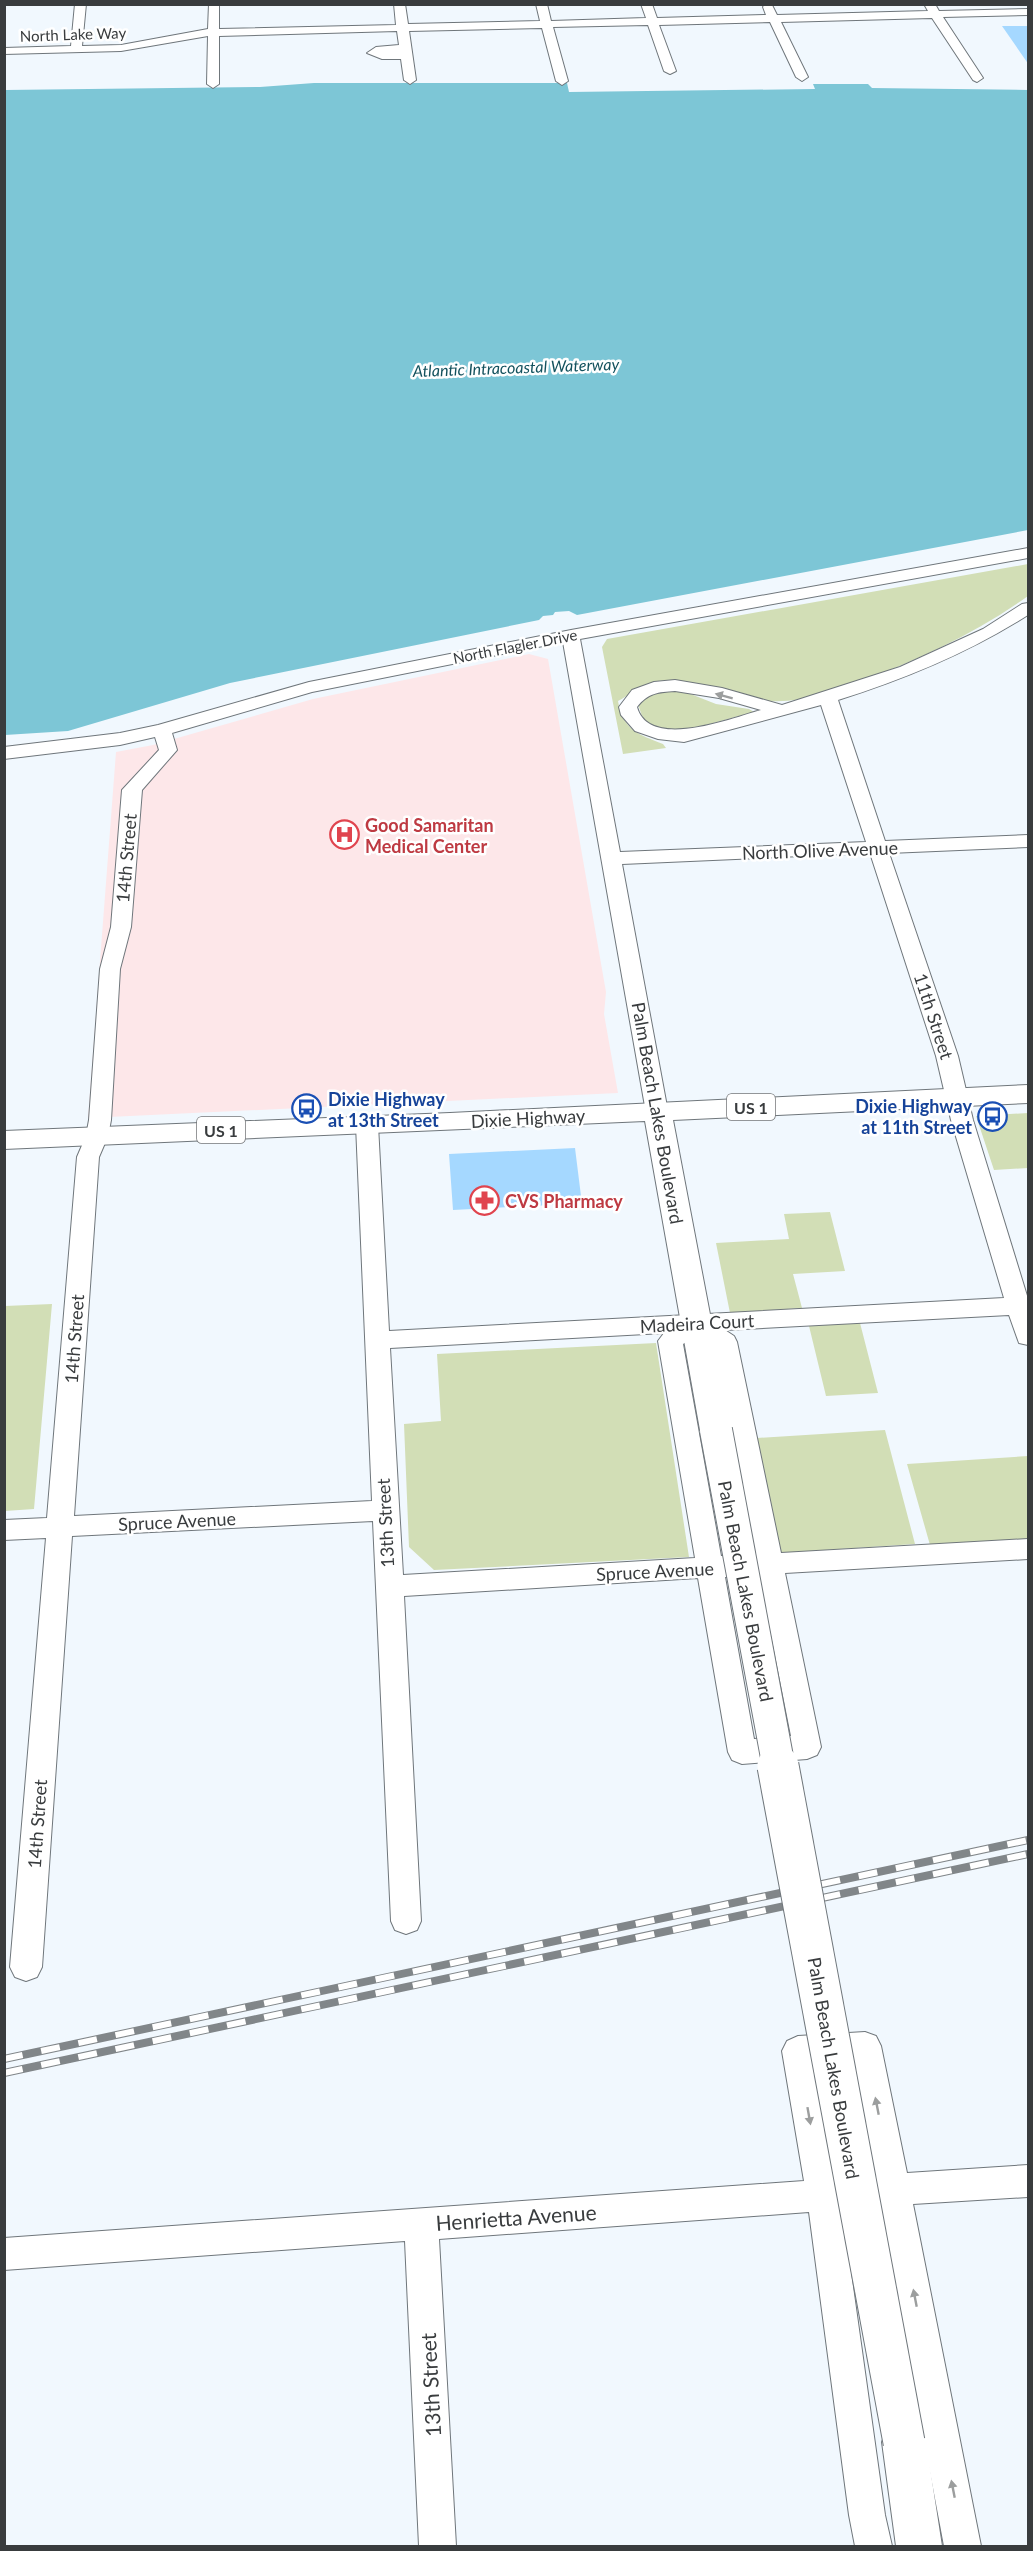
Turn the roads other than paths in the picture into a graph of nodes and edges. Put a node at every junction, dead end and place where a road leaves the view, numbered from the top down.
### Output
1 (81, 4) edge
2 (214, 4) edge
3 (399, 4) edge
4 (540, 4) edge
5 (646, 4) edge
6 (767, 4) edge
7 (854, 4) edge
8 (933, 10) edge
9 (1029, 12) edge
10 (861, 16) junction
11 (773, 19) junction
12 (652, 22) junction
13 (546, 24) junction
14 (403, 27) junction
15 (214, 32) junction
16 (76, 50) junction
17 (4, 51) edge
18 (670, 71) dead end
19 (802, 77) dead end
20 (976, 78) dead end
21 (410, 80) dead end
22 (562, 81) dead end
23 (213, 84) dead end
24 (1029, 553) edge
25 (1027, 613) edge
26 (571, 635) junction
27 (828, 698) junction
28 (780, 710) junction
29 (162, 730) junction
30 (4, 753) edge
31 (1029, 841) edge
32 (879, 847) junction
33 (612, 858) junction
34 (1029, 1094) edge
35 (958, 1097) junction
36 (657, 1112) junction
37 (367, 1125) junction
38 (97, 1136) junction
39 (4, 1140) edge
40 (1018, 1306) junction
41 (698, 1323) junction
42 (1029, 1337) edge
43 (376, 1340) junction
44 (385, 1510) junction
45 (59, 1527) junction
46 (4, 1530) edge
47 (1029, 1549) edge
48 (770, 1564) junction
49 (711, 1568) junction
50 (389, 1586) junction
51 (406, 1921) dead end
52 (26, 1967) dead end
53 (1029, 2181) edge
54 (893, 2190) junction
55 (823, 2195) junction
56 (421, 2224) junction
57 (4, 2254) edge
58 (438, 2547) edge
59 (874, 2547) edge
60 (919, 2547) edge
61 (963, 2547) edge

1 - 16 street
2 - 15 street
3 - 14 street
4 - 13 street
5 - 12 street
6 - 11 street
7 - 10 street
8 - 9 street, North Lake Way
8 - 10 street, North Lake Way
8 - 20 street
10 - 11 street, North Lake Way
11 - 12 street, North Lake Way
11 - 19 street
12 - 13 street, North Lake Way
12 - 18 street
13 - 14 street, North Lake Way
13 - 22 street
14 - 15 street, North Lake Way
14 - 21 street
15 - 16 street, North Lake Way
15 - 23 street
16 - 17 street, North Lake Way
24 - 26 street, North Flagler Drive
25 - 27 street
26 - 29 street, North Flagler Drive
26 - 33 street, Palm Beach Lakes Boulevard
27 - 28 street
27 - 32 street, 11th Street
28 -> 28 street
29 - 30 street, North Flagler Drive
29 - 38 street, 14th Street
31 - 32 street, North Olive Avenue
32 - 33 street, North Olive Avenue
32 - 35 street, 11th Street
33 - 36 street, Palm Beach Lakes Boulevard
34 - 35 main road, US 1
35 - 36 main road, US 1
35 - 40 street, 11th Street
36 - 37 main road, Dixie Highway / US 1
36 - 41 main road, Palm Beach Lakes Boulevard
37 - 38 main road, Dixie Highway / US 1
37 - 43 street, 13th Street
38 - 39 main road, Dixie Highway / US 1
38 - 45 street, 14th Street
40 - 41 street, Madeira Court
40 - 42 street, 11th Street
41 - 43 street, Madeira Court
41 - 48 street
41 - 49 street
41 - 60 main road, Palm Beach Lakes Boulevard, bridge
43 - 44 street, 13th Street
44 - 45 street, Spruce Avenue
44 - 50 street, 13th Street
45 - 46 street, Spruce Avenue
45 - 52 street, 14th Street
47 - 48 street, Spruce Avenue
48 - 49 street, Spruce Avenue
48 - 49 street
49 - 50 street, Spruce Avenue
50 - 51 street, 13th Street
53 - 54 street, Henrietta Avenue
54 - 55 street, Henrietta Avenue
54 -> 55 street
61 -> 54 street
55 - 56 street, Henrietta Avenue
55 - 59 street
56 - 57 street, Henrietta Avenue
56 - 58 street, 13th Street

